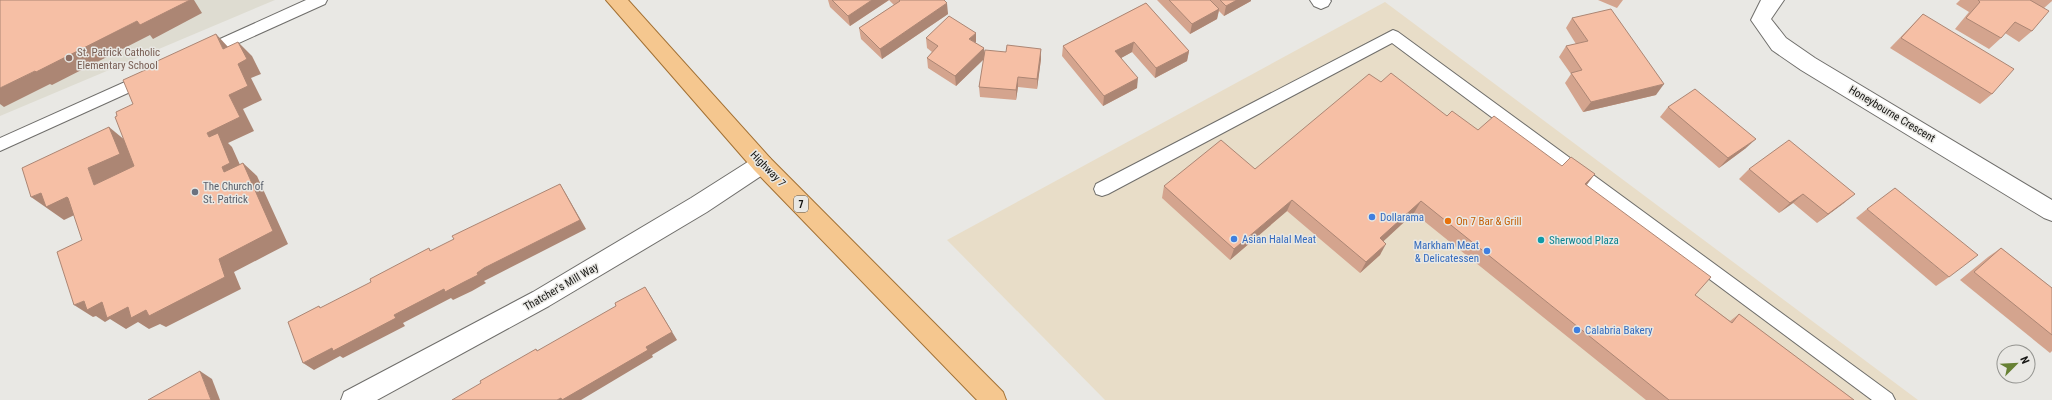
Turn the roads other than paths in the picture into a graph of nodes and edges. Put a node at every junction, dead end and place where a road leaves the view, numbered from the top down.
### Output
1 (320, 0) edge
2 (616, 0) edge
3 (1774, 0) edge
4 (188, 60) edge
5 (160, 73) edge
6 (0, 145) edge
7 (762, 164) junction
8 (1102, 189) dead end
9 (2052, 211) edge
10 (991, 399) edge
11 (354, 400) edge
12 (1886, 400) edge

1 - 4 lane
2 - 7 main road, Highway 7 / 7
3 - 9 street, Honeybourne Crescent
5 - 6 lane
7 - 10 main road, Highway 7 / 7
7 - 11 street, Thatcher's Mill Way
8 - 12 lane

